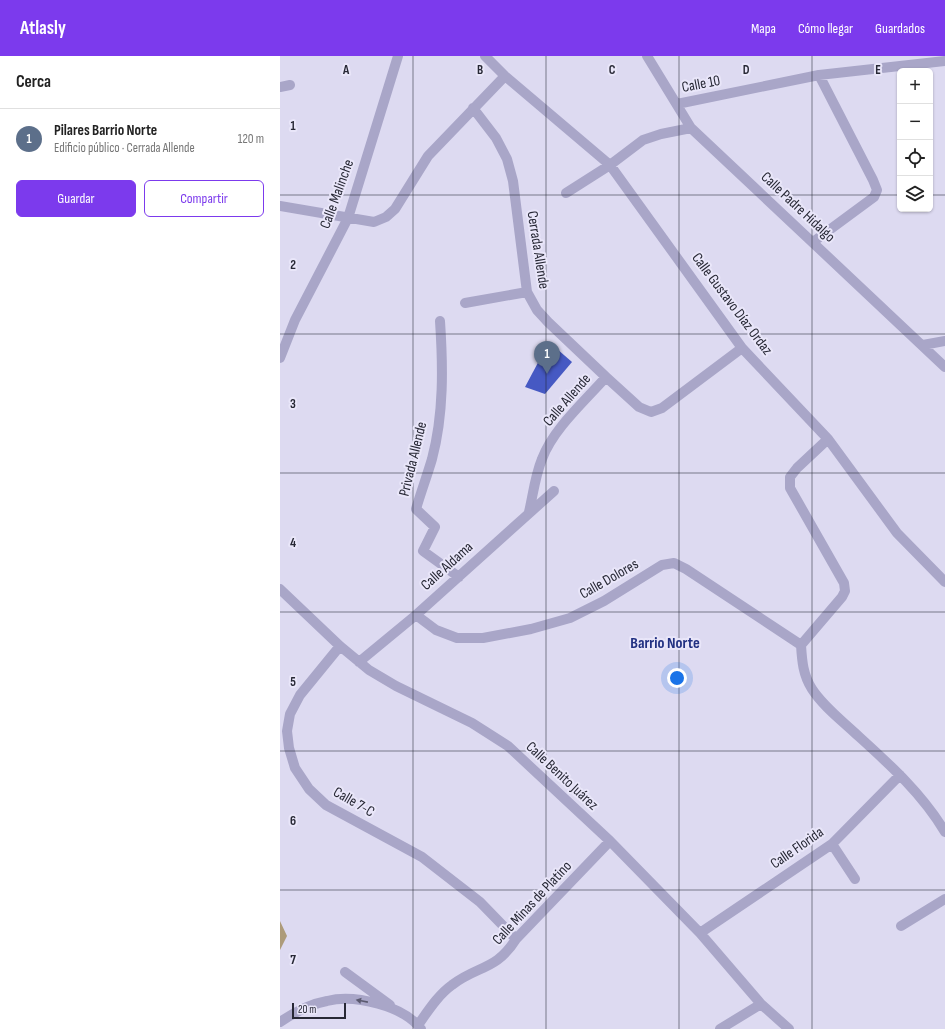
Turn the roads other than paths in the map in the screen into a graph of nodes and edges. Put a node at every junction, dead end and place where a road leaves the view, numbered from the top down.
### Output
1 (398, 56) edge
2 (485, 56) edge
3 (647, 56) edge
4 (945, 61) edge
5 (819, 75) junction
6 (505, 76) junction
7 (290, 85) dead end
8 (280, 86) edge
9 (677, 104) junction
10 (473, 108) junction
11 (691, 128) junction
12 (610, 165) junction
13 (566, 193) dead end
14 (280, 206) edge
15 (348, 218) junction
16 (813, 242) junction
17 (527, 292) junction
18 (465, 302) dead end
19 (440, 321) dead end
20 (945, 342) edge
21 (923, 345) junction
22 (742, 348) junction
23 (280, 358) edge
24 (945, 366) edge
25 (606, 378) junction
26 (828, 439) junction
27 (554, 491) dead end
28 (529, 512) junction
29 (459, 576) junction
30 (945, 582) edge
31 (280, 590) edge
32 (416, 615) junction
33 (801, 645) junction
34 (340, 646) junction
35 (359, 662) junction
36 (900, 775) junction
37 (945, 832) edge
38 (610, 841) junction
39 (832, 844) junction
40 (855, 879) dead end
41 (945, 899) edge
42 (901, 926) dead end
43 (700, 933) junction
44 (516, 939) junction
45 (345, 972) dead end
46 (761, 1004) junction
47 (394, 1008) junction
48 (280, 1022) edge
49 (420, 1027) edge
50 (720, 1029) edge
51 (789, 1029) edge

1 - 15 street, Calle Malinche
2 - 6 street, Calle Gustavo Díaz Ordaz
3 - 9 street, Calle Padre Hidalgo
4 - 5 street, Calle 10
5 - 9 street, Calle 10
5 - 16 street
6 - 10 street
6 - 12 street, Calle Gustavo Díaz Ordaz
7 - 8 street
9 - 11 street, Calle Padre Hidalgo
10 - 15 street
10 - 17 street, Cerrada Allende
11 - 12 street
11 - 16 street, Calle Padre Hidalgo
12 - 13 street
12 - 22 street, Calle Gustavo Díaz Ordaz
14 - 15 street
15 - 23 street, Calle Malinche
16 - 21 street, Calle Padre Hidalgo
17 - 18 street
17 - 25 street, Cerrada Allende
19 - 29 street, Privada Allende
20 - 21 street
21 - 24 street, Calle Padre Hidalgo
22 - 25 street, Calle Allende
22 - 26 street, Calle Gustavo Díaz Ordaz
25 - 28 street, Calle Allende
26 - 30 street, Calle Gustavo Díaz Ordaz
26 - 33 street
27 - 28 street, Calle Aldama
28 - 29 street, Calle Aldama
29 - 32 street, Calle Aldama
31 - 34 street, Calle Benito Juárez
32 - 33 street, Calle Dolores
32 - 35 street, Calle Aldama
33 - 36 street
34 - 35 street, Calle Benito Juárez
34 - 44 street, Calle 7-C
35 - 38 street, Calle Benito Juárez
36 - 37 street
36 - 39 street, Calle Florida
38 - 43 street, Calle Benito Juárez
38 - 44 street, Calle Minas de Platino
39 - 40 street
39 - 43 street, Calle Florida
41 - 42 street
43 - 46 street, Calle Benito Juárez
44 - 49 street, Calle Minas de Platino
45 - 47 street
46 - 50 street
46 - 51 street, Calle Benito Juárez
47 -> 48 street
47 - 49 street

